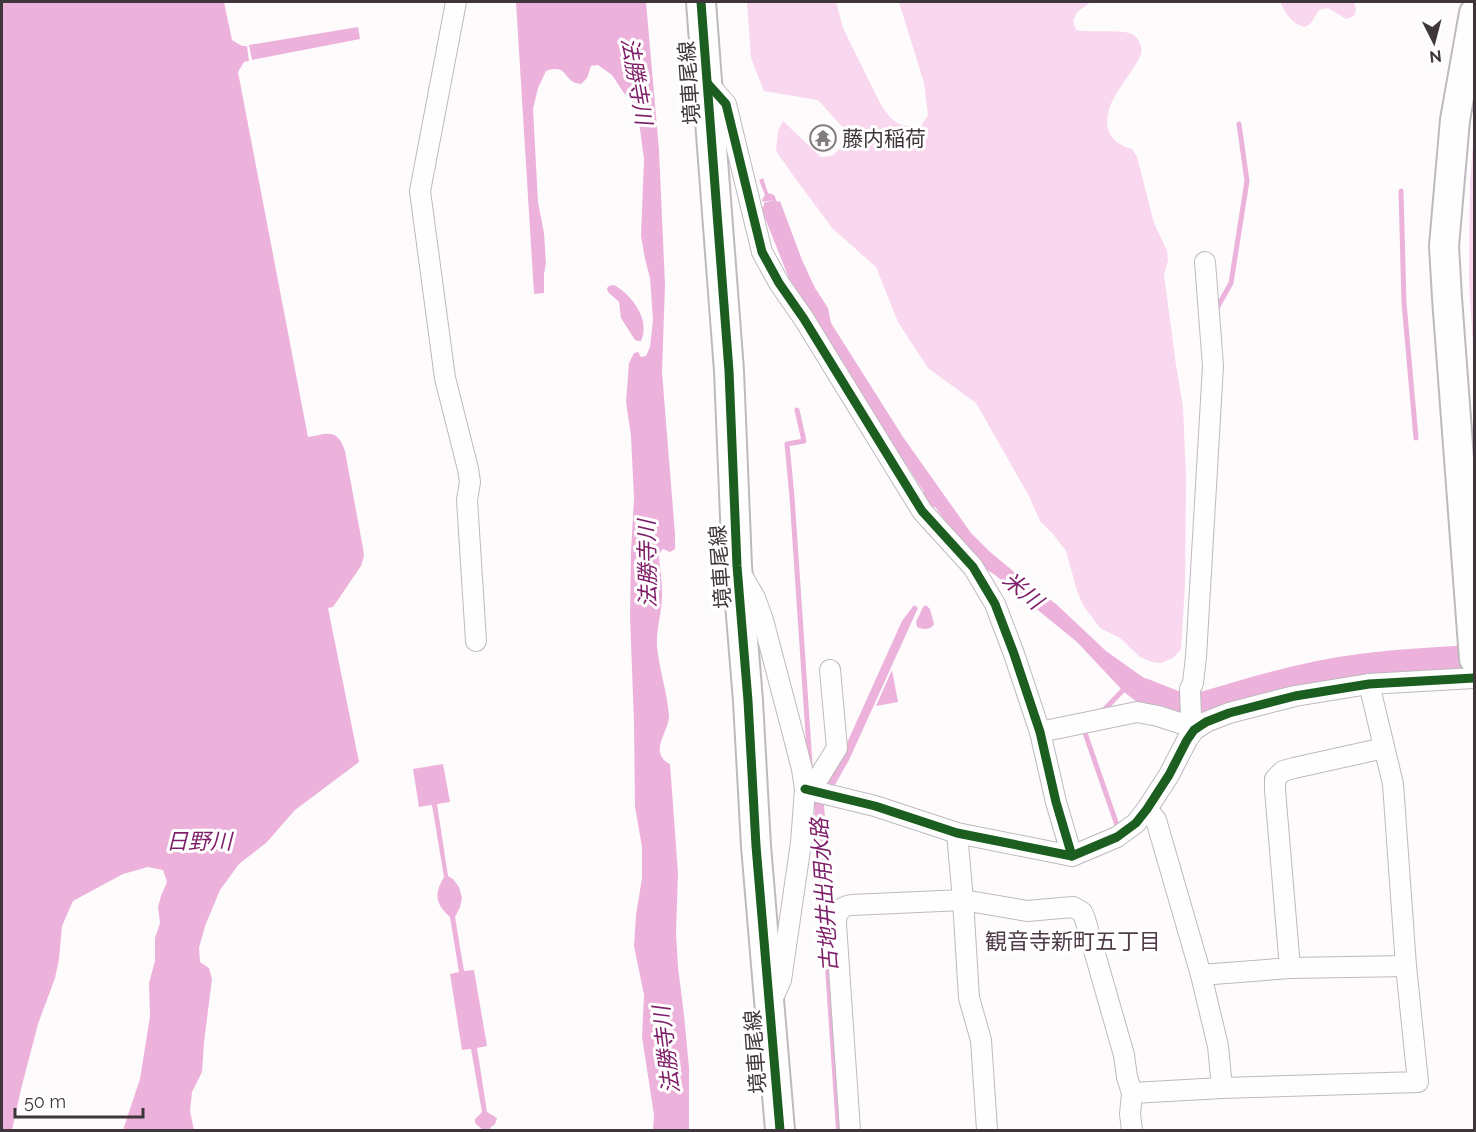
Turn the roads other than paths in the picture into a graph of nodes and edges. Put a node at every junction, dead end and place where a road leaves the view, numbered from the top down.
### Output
1 (456, 2) edge
2 (701, 2) edge
3 (1474, 14) edge
4 (708, 84) junction
5 (1205, 262) dead end
6 (737, 567) junction
7 (476, 641) dead end
8 (1474, 648) edge
9 (830, 670) dead end
10 (1474, 678) edge
11 (1369, 684) junction
12 (1191, 724) junction
13 (1040, 732) junction
14 (1384, 748) junction
15 (816, 792) junction
16 (1147, 809) junction
17 (957, 833) junction
18 (1072, 856) junction
19 (963, 900) junction
20 (1406, 966) junction
21 (1290, 968) junction
22 (1200, 975) junction
23 (770, 1005) junction
24 (1222, 1088) junction
25 (1131, 1093) junction
26 (780, 1131) edge
27 (850, 1131) edge
28 (987, 1131) edge
29 (1132, 1131) edge

1 - 7 street
2 - 4 main road, 境車尾線
3 - 8 main road
4 - 6 main road, 境車尾線
4 - 13 street
5 - 12 street
6 - 15 street
6 - 23 main road, 境車尾線
9 - 15 street
10 - 11 street
11 - 12 street
11 - 14 street
12 - 13 street
12 - 16 street
13 - 18 street
14 - 20 street
14 - 21 street
15 - 17 street
15 - 23 street
16 - 18 street
16 - 22 street
17 - 18 street
17 - 19 street
19 - 25 street
19 - 27 street
19 - 28 street
20 - 21 street
20 - 24 street
21 - 22 street
22 - 24 street
23 - 26 main road, 境車尾線
24 - 25 street
25 - 29 street

